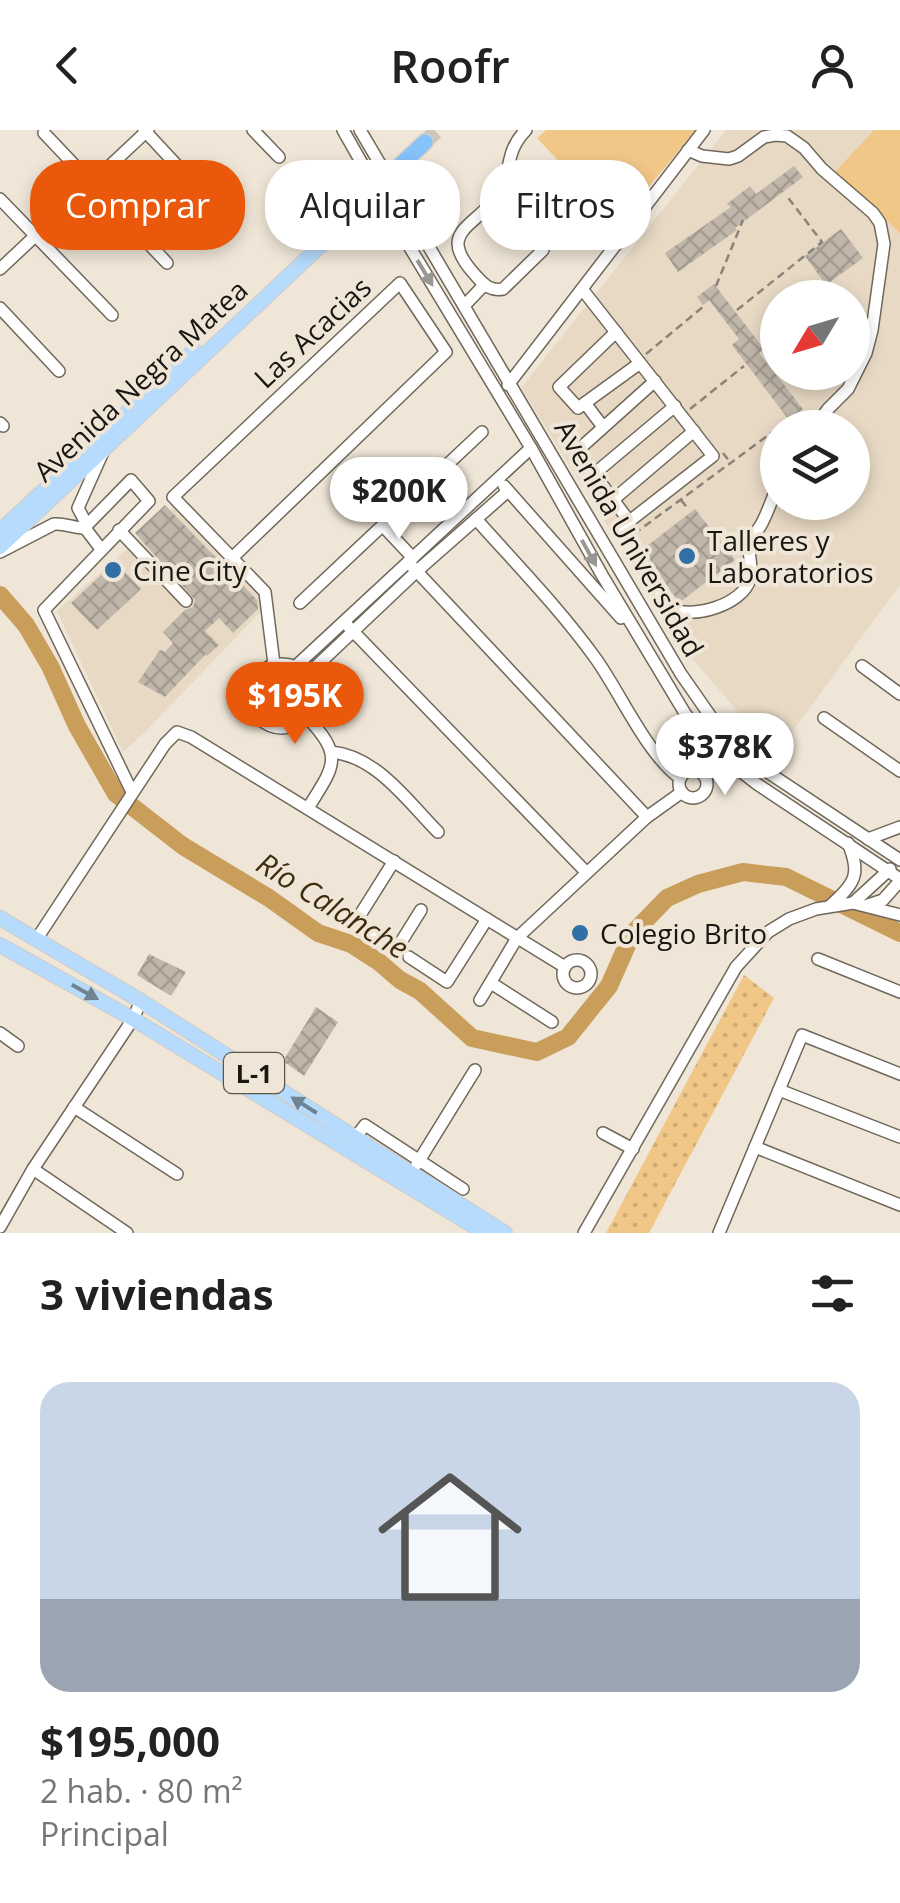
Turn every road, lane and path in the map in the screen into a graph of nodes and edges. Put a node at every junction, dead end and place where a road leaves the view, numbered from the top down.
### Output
1 (253, 130) edge
2 (343, 130) edge
3 (360, 130) edge
4 (526, 130) edge
5 (704, 130) edge
6 (146, 131) edge
7 (44, 133) dead end
8 (425, 142) tunnel mouth
9 (688, 150) junction
10 (279, 157) dead end
11 (69, 160) edge
12 (116, 160) edge
13 (173, 160) edge
14 (366, 160) edge
15 (373, 160) edge
16 (406, 160) edge
17 (510, 160) edge
18 (786, 195) dead end
19 (0, 198) edge
20 (480, 213) edge
21 (743, 220) dead end
22 (30, 231) edge
23 (30, 241) edge
24 (49, 250) edge
25 (154, 250) edge
26 (303, 250) edge
27 (316, 250) edge
28 (420, 250) edge
29 (427, 250) edge
30 (543, 250) edge
31 (167, 263) dead end
32 (0, 269) edge
33 (484, 285) junction
34 (716, 286) dead end
35 (582, 289) junction
36 (464, 306) junction
37 (704, 306) dead end
38 (0, 308) edge
39 (737, 310) dead end
40 (112, 315) dead end
41 (616, 332) junction
42 (642, 359) junction
43 (744, 366) dead end
44 (59, 371) dead end
45 (655, 381) junction
46 (510, 382) junction
47 (499, 396) junction
48 (586, 403) junction
49 (675, 406) junction
50 (688, 410) dead end
51 (827, 410) edge
52 (604, 427) junction
53 (694, 431) junction
54 (482, 432) dead end
55 (760, 441) edge
56 (531, 448) junction
57 (104, 449) junction
58 (594, 474) junction
59 (497, 480) junction
60 (508, 492) junction
61 (680, 499) junction
62 (613, 500) junction
63 (689, 510) dead end
64 (476, 519) junction
65 (629, 520) junction
66 (763, 520) edge
67 (383, 526) junction
68 (86, 527) junction
69 (0, 530) edge
70 (119, 530) junction
71 (633, 534) dead end
72 (0, 549) edge
73 (101, 549) junction
74 (232, 558) junction
75 (412, 564) junction
76 (186, 601) dead end
77 (300, 604) dead end
78 (348, 626) junction
79 (640, 638) junction
80 (274, 664) junction
81 (296, 666) junction
82 (862, 666) dead end
83 (308, 675) junction
84 (900, 694) edge
85 (307, 717) junction
86 (824, 718) dead end
87 (331, 752) junction
88 (900, 772) edge
89 (680, 778) junction
90 (682, 792) junction
91 (130, 796) junction
92 (308, 808) junction
93 (648, 817) junction
94 (900, 827) edge
95 (438, 832) dead end
96 (868, 839) junction
97 (848, 843) junction
98 (897, 858) edge
99 (394, 861) junction
100 (586, 872) junction
101 (896, 877) edge
102 (858, 904) junction
103 (823, 907) junction
104 (421, 910) dead end
105 (900, 915) edge
106 (0, 918) edge
107 (487, 919) junction
108 (517, 938) junction
109 (36, 940) junction
110 (0, 945) edge
111 (409, 957) dead end
112 (818, 959) dead end
113 (565, 967) dead end
114 (491, 983) junction
115 (900, 992) edge
116 (480, 1000) dead end
117 (141, 1002) junction
118 (132, 1018) junction
119 (552, 1022) dead end
120 (0, 1032) edge
121 (18, 1046) dead end
122 (475, 1070) dead end
123 (900, 1074) edge
124 (779, 1090) junction
125 (74, 1107) junction
126 (603, 1133) dead end
127 (900, 1138) edge
128 (755, 1147) junction
129 (633, 1149) junction
130 (415, 1166) junction
131 (33, 1169) junction
132 (177, 1174) dead end
133 (463, 1189) dead end
134 (900, 1204) edge
135 (0, 1227) edge
136 (720, 1230) edge
137 (127, 1233) edge
138 (485, 1233) edge
139 (505, 1233) edge
140 (584, 1233) edge
141 (734, 1233) edge

1 - 10 street
2 - 14 street
3 - 15 street
4 - 17 street
5 - 9 street
6 - 12 street
6 - 13 street
7 - 11 street
8 - 16 highway
9 - 35 street
9 - 51 street
18 - 39 path
19 - 22 street
20 - 33 street
21 - 34 path
23 - 32 street
24 - 40 street
25 - 31 street
26 - 69 main road, Avenida Negra Matea
27 - 57 main road, Avenida Negra Matea
28 -> 47 street, Avenida Universidad
29 - 36 street, Avenida Universidad
30 - 33 street
33 - 36 street
35 - 41 street
35 - 46 street
36 - 46 street, Avenida Universidad
37 - 42 path
38 - 44 street
41 - 42 street
41 - 48 street
42 - 45 street
42 - 48 street
43 - 50 path
45 - 49 street
45 - 52 street
46 - 47 street
46 - 96 street, Avenida Universidad
47 - 56 street, Avenida Universidad
48 - 52 street
49 - 53 street
49 - 58 street
52 - 58 street
53 - 62 street
53 - 65 street
54 - 67 street
55 - 61 path
56 - 59 street
56 -> 79 street, Avenida Universidad
57 - 68 street
57 - 72 main road, Avenida Negra Matea
58 - 62 street
59 - 60 street, Avenida Universidad
59 - 75 street
60 - 64 street
60 - 79 street, Avenida Universidad
61 - 63 path
61 - 71 path
62 - 65 street
64 - 75 street
64 - 89 street
65 - 66 street
67 - 75 street
67 - 77 street
68 - 70 street
68 - 72 street
68 - 73 street
70 - 73 street
70 - 76 street
73 - 91 street
74 - 74 street, Las Acacias
74 - 80 street, Las Acacias
75 - 78 street
75 - 93 street
78 - 81 street
78 - 83 street
78 - 100 street
79 - 97 street, Avenida Universidad
80 - 81 street
80 - 85 street
81 - 83 street
82 - 84 street
83 - 85 street
85 - 87 street
86 - 88 street
87 - 92 street
87 - 95 street
89 - 90 street
89 - 90 street
90 - 93 street
91 - 92 street
91 - 109 street
92 - 99 street
93 - 100 street
94 - 96 street
96 - 98 street, Avenida Universidad
97 - 101 street, Avenida Universidad
97 - 103 street
98 - 101 street
99 - 104 street
99 - 107 street
100 - 108 street
101 - 102 street
102 - 103 street
102 - 105 street
103 - 129 street
106 - 109 main road, L-1
107 - 108 street
107 - 111 street
108 - 113 street
108 - 114 street
109 - 117 main road, L-1
110 -> 118 main road, L-1
112 - 115 street
114 - 116 street
114 - 119 street
117 - 118 street
130 -> 117 main road, L-1
118 - 125 street
118 - 138 main road, L-1
120 - 121 street
122 - 130 street
123 - 124 street
124 - 127 street
124 - 128 street
125 - 131 street
125 - 132 street
126 - 129 street
128 - 134 street
128 - 136 street
129 - 140 street
130 - 133 street
130 - 139 main road, L-1
131 - 135 street
131 - 137 street
136 - 141 street

